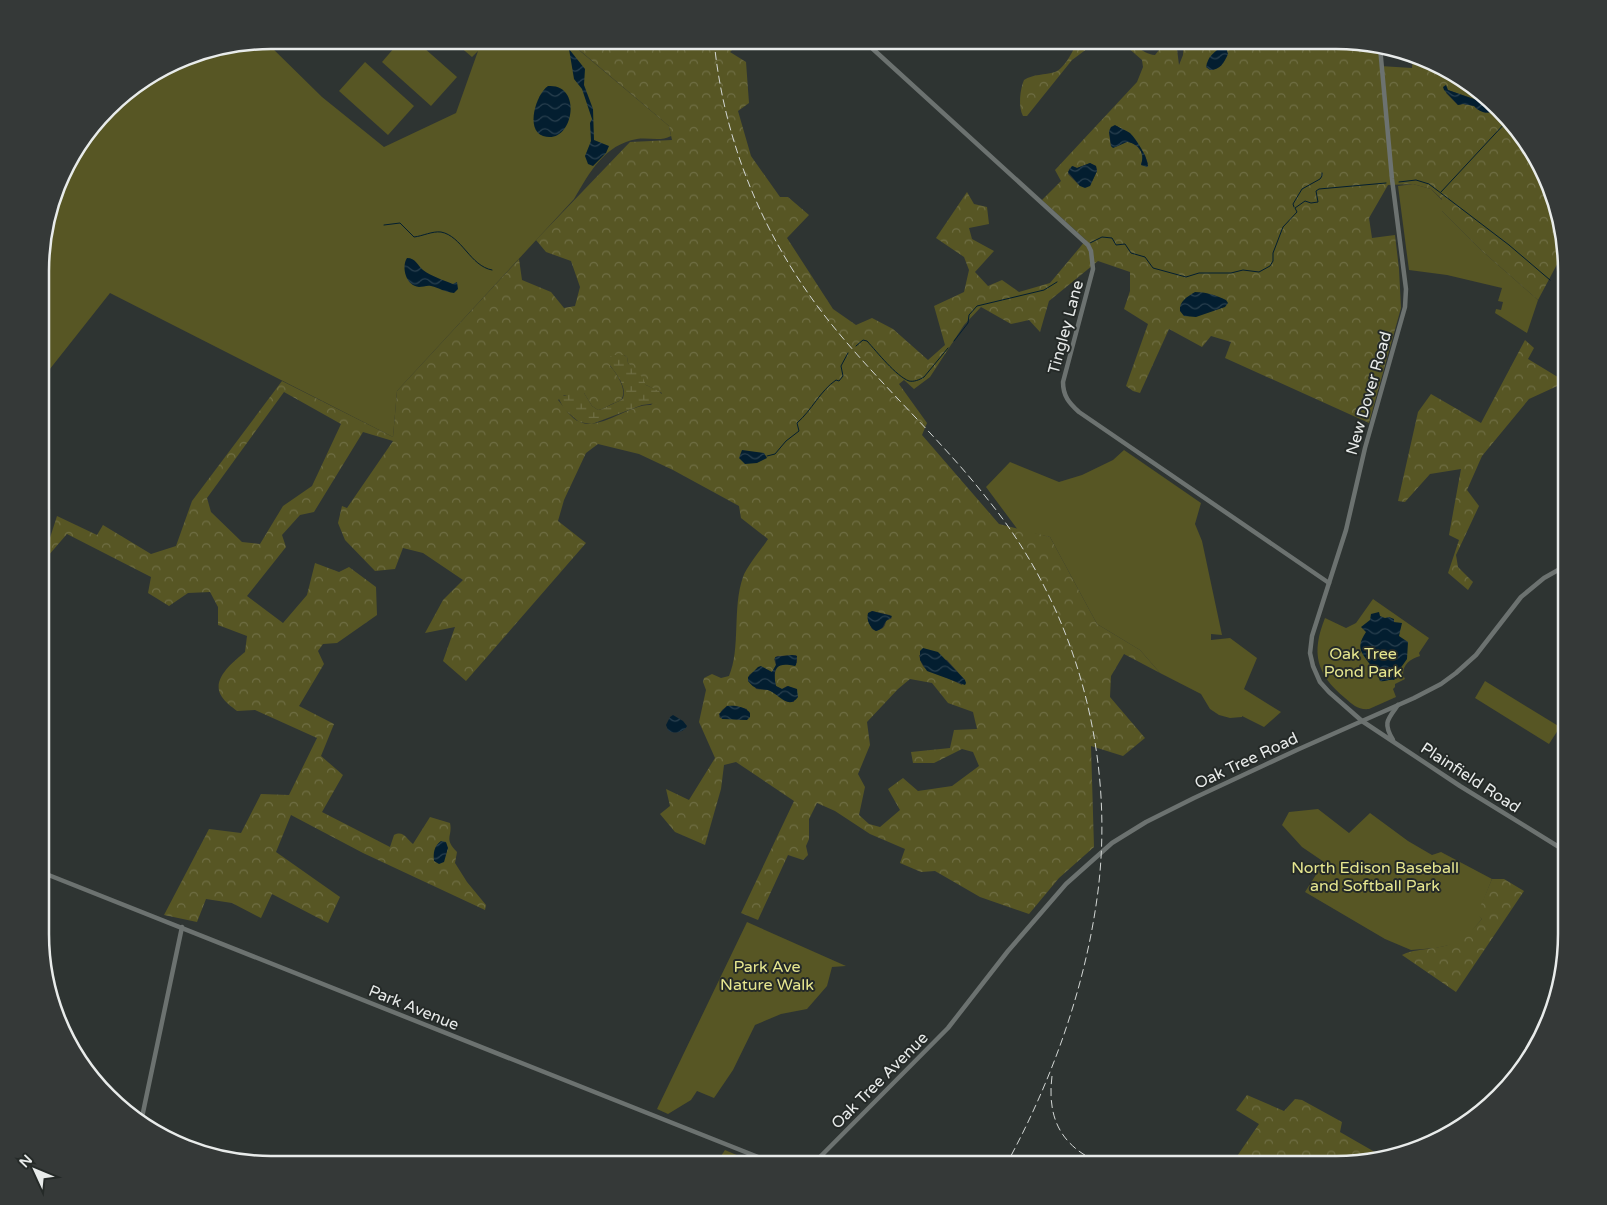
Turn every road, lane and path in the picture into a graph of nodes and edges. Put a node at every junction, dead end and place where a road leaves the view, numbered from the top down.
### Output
1 (874, 49) edge
2 (1381, 53) edge
3 (1558, 570) edge
4 (1329, 584) junction
5 (1399, 705) junction
6 (1362, 720) junction
7 (1393, 741) junction
8 (1558, 847) edge
9 (49, 875) edge
10 (182, 927) junction
11 (962, 1012) joint
12 (142, 1116) edge
13 (755, 1156) edge
14 (821, 1156) edge

1 - 4 street, Tingley Lane
2 - 4 street, New Dover Road
3 - 5 street, Oak Tree Road
4 - 6 street, New Dover Road
5 - 6 street, Oak Tree Road
5 - 7 street
6 - 7 street, Plainfield Road
6 - 11 street, Oak Tree Road
7 - 8 street, Plainfield Road
9 - 10 street, Park Avenue
10 - 12 street
10 - 13 street, Park Avenue
11 - 14 street, Oak Tree Avenue

